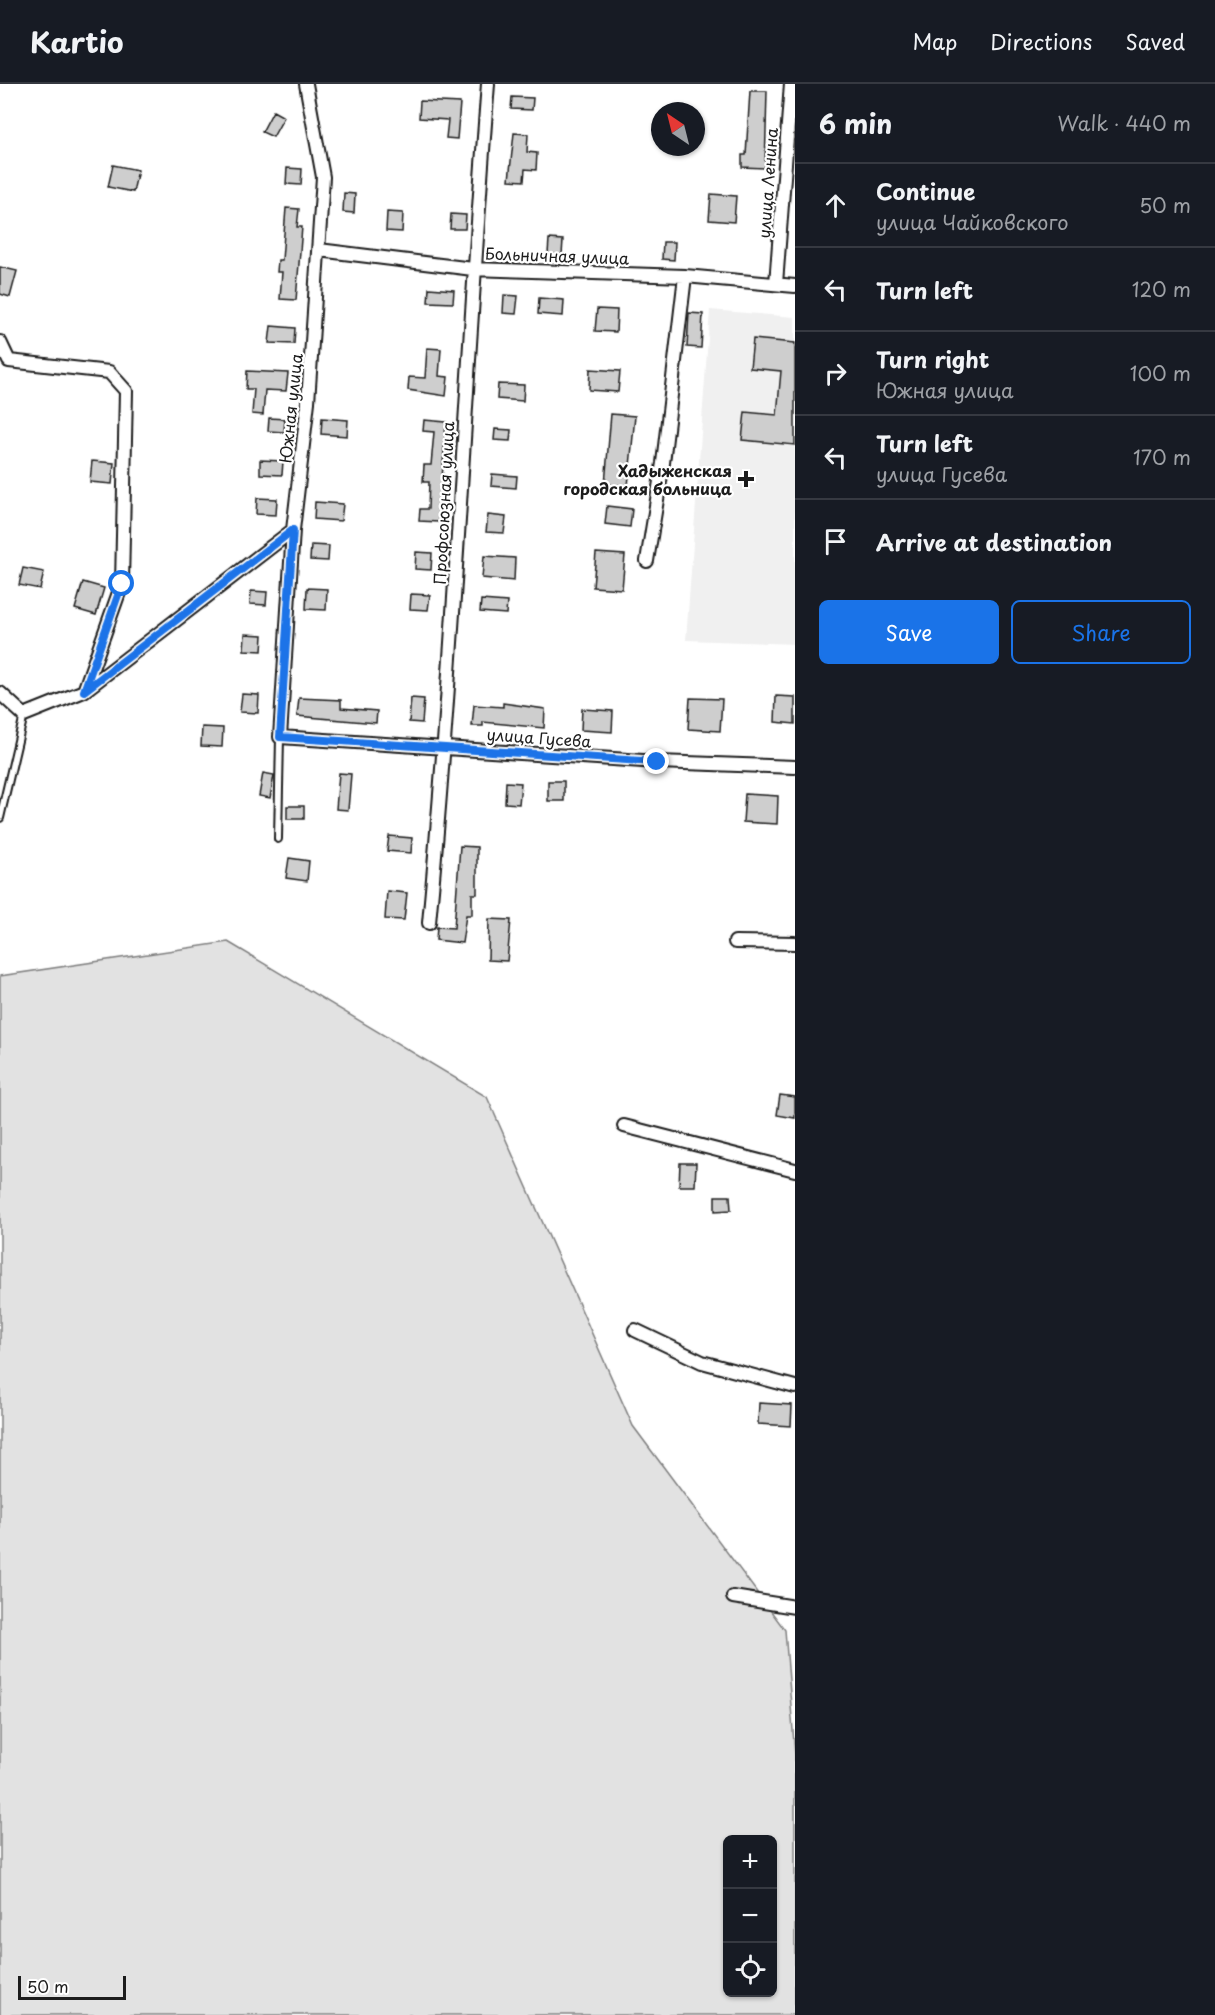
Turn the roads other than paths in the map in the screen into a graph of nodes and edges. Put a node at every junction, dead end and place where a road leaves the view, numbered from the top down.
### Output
1 (306, 84) edge
2 (488, 84) edge
3 (791, 84) edge
4 (319, 250) junction
5 (473, 269) junction
6 (685, 276) junction
7 (776, 284) junction
8 (795, 286) edge
9 (0, 342) edge
10 (293, 530) junction
11 (646, 561) dead end
12 (84, 691) junction
13 (0, 693) edge
14 (24, 715) junction
15 (280, 737) junction
16 (446, 747) junction
17 (795, 767) edge
18 (0, 818) edge
19 (278, 839) dead end
20 (429, 923) dead end
21 (735, 942) dead end
22 (795, 943) edge
23 (624, 1126) dead end
24 (795, 1170) edge
25 (636, 1330) dead end
26 (795, 1387) edge
27 (733, 1597) dead end
28 (795, 1607) edge

1 - 4 street, Южная улица
2 - 5 street, Профсоюзная улица
3 - 7 street, улица Ленина
4 - 5 street, Больничная улица
4 - 10 street, Южная улица
5 - 6 street, Больничная улица
5 - 16 street, Профсоюзная улица
6 - 7 street, Больничная улица
6 - 11 street
7 - 8 street, Больничная улица
9 - 12 street
10 - 12 street
10 - 15 street, Южная улица
12 - 14 street
13 - 14 street
14 - 18 lane
15 - 16 street, улица Гусева
15 - 19 lane
16 - 17 street, улица Гусева
16 - 20 street, Профсоюзная улица
21 - 22 street
23 - 24 street
25 - 26 street
27 - 28 street

